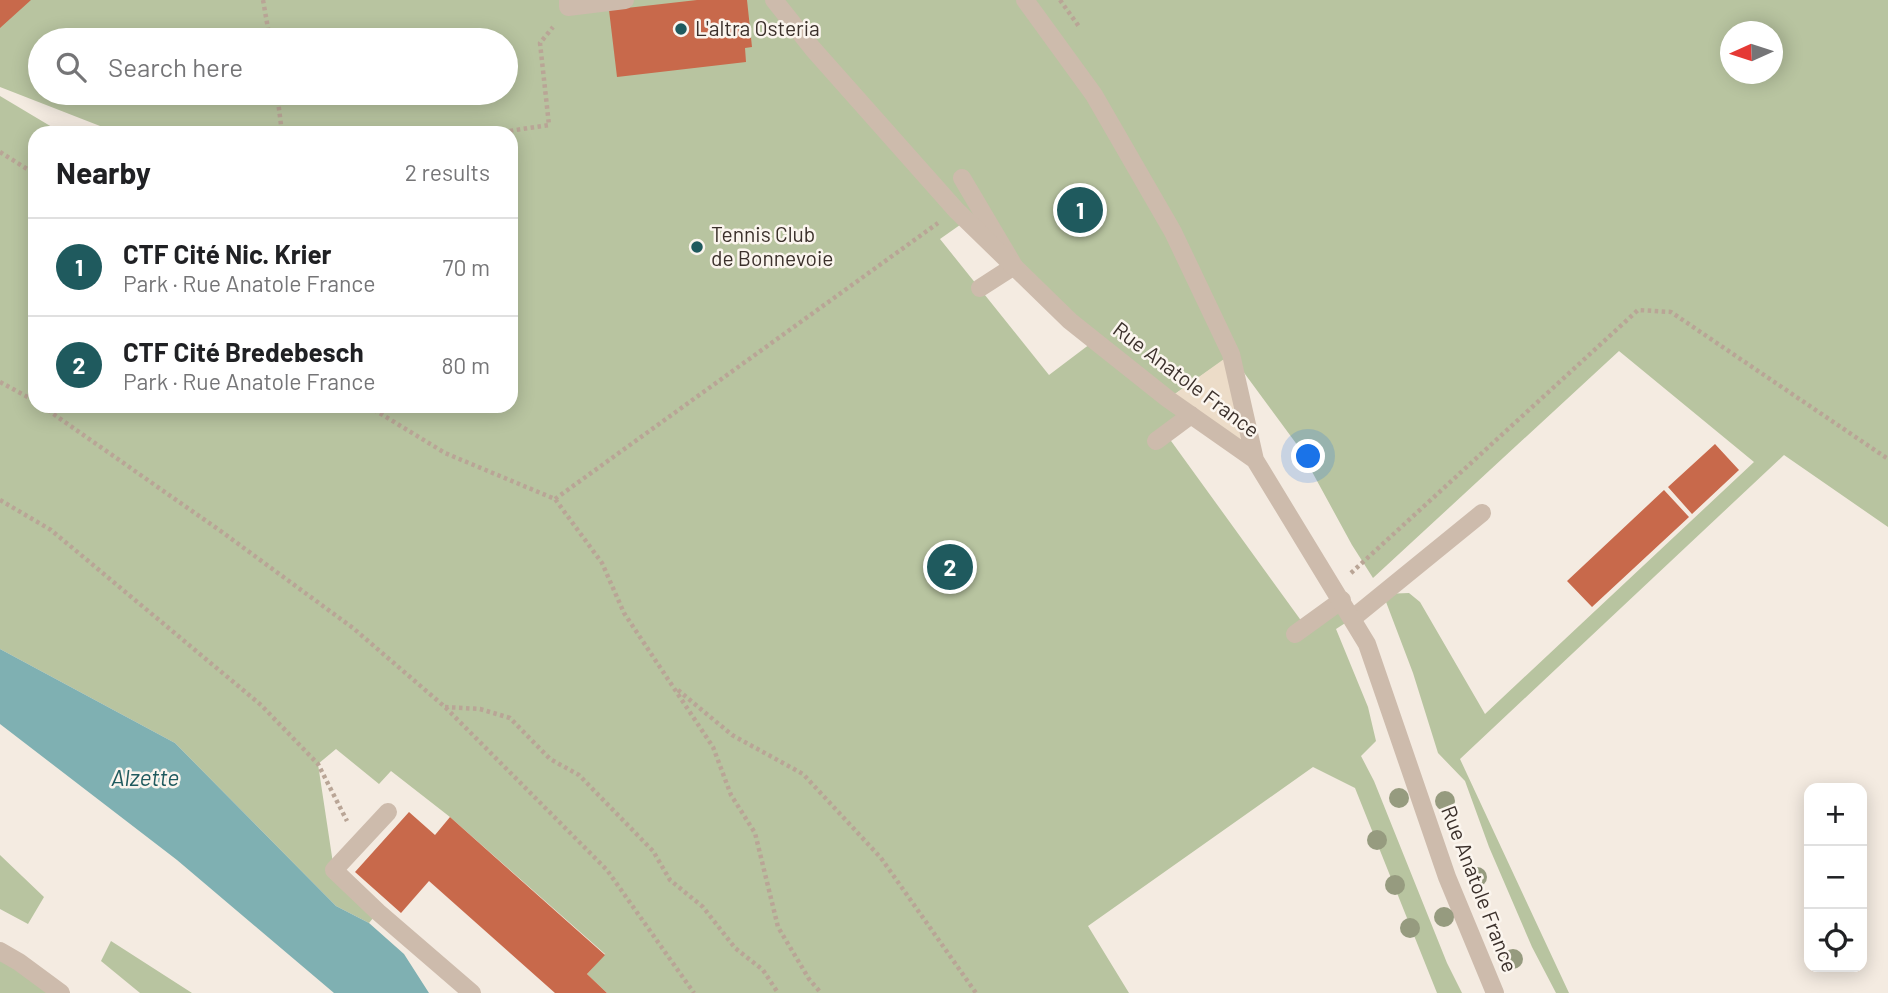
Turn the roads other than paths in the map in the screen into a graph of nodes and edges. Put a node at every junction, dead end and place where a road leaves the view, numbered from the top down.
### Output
1 (625, 0) edge
2 (774, 0) edge
3 (1025, 0) edge
4 (568, 3) edge
5 (962, 178) dead end
6 (1014, 266) junction
7 (980, 288) dead end
8 (1191, 415) junction
9 (1156, 441) dead end
10 (1255, 460) junction
11 (1482, 513) dead end
12 (1338, 594) junction
13 (1353, 618) junction
14 (1295, 634) dead end
15 (388, 812) dead end
16 (0, 951) edge
17 (61, 993) edge
18 (472, 993) edge
19 (1495, 993) edge

1 - 4 street
2 - 6 street, Rue Anatole France
3 - 10 street
5 - 6 street
6 - 7 street
6 - 8 street, Rue Anatole France
8 - 9 street
8 - 10 street, Rue Anatole France
10 - 12 street, Rue Anatole France
11 - 13 street
12 - 13 street, Rue Anatole France
12 - 14 street
13 - 19 street, Rue Anatole France
15 - 18 street
16 - 17 street

